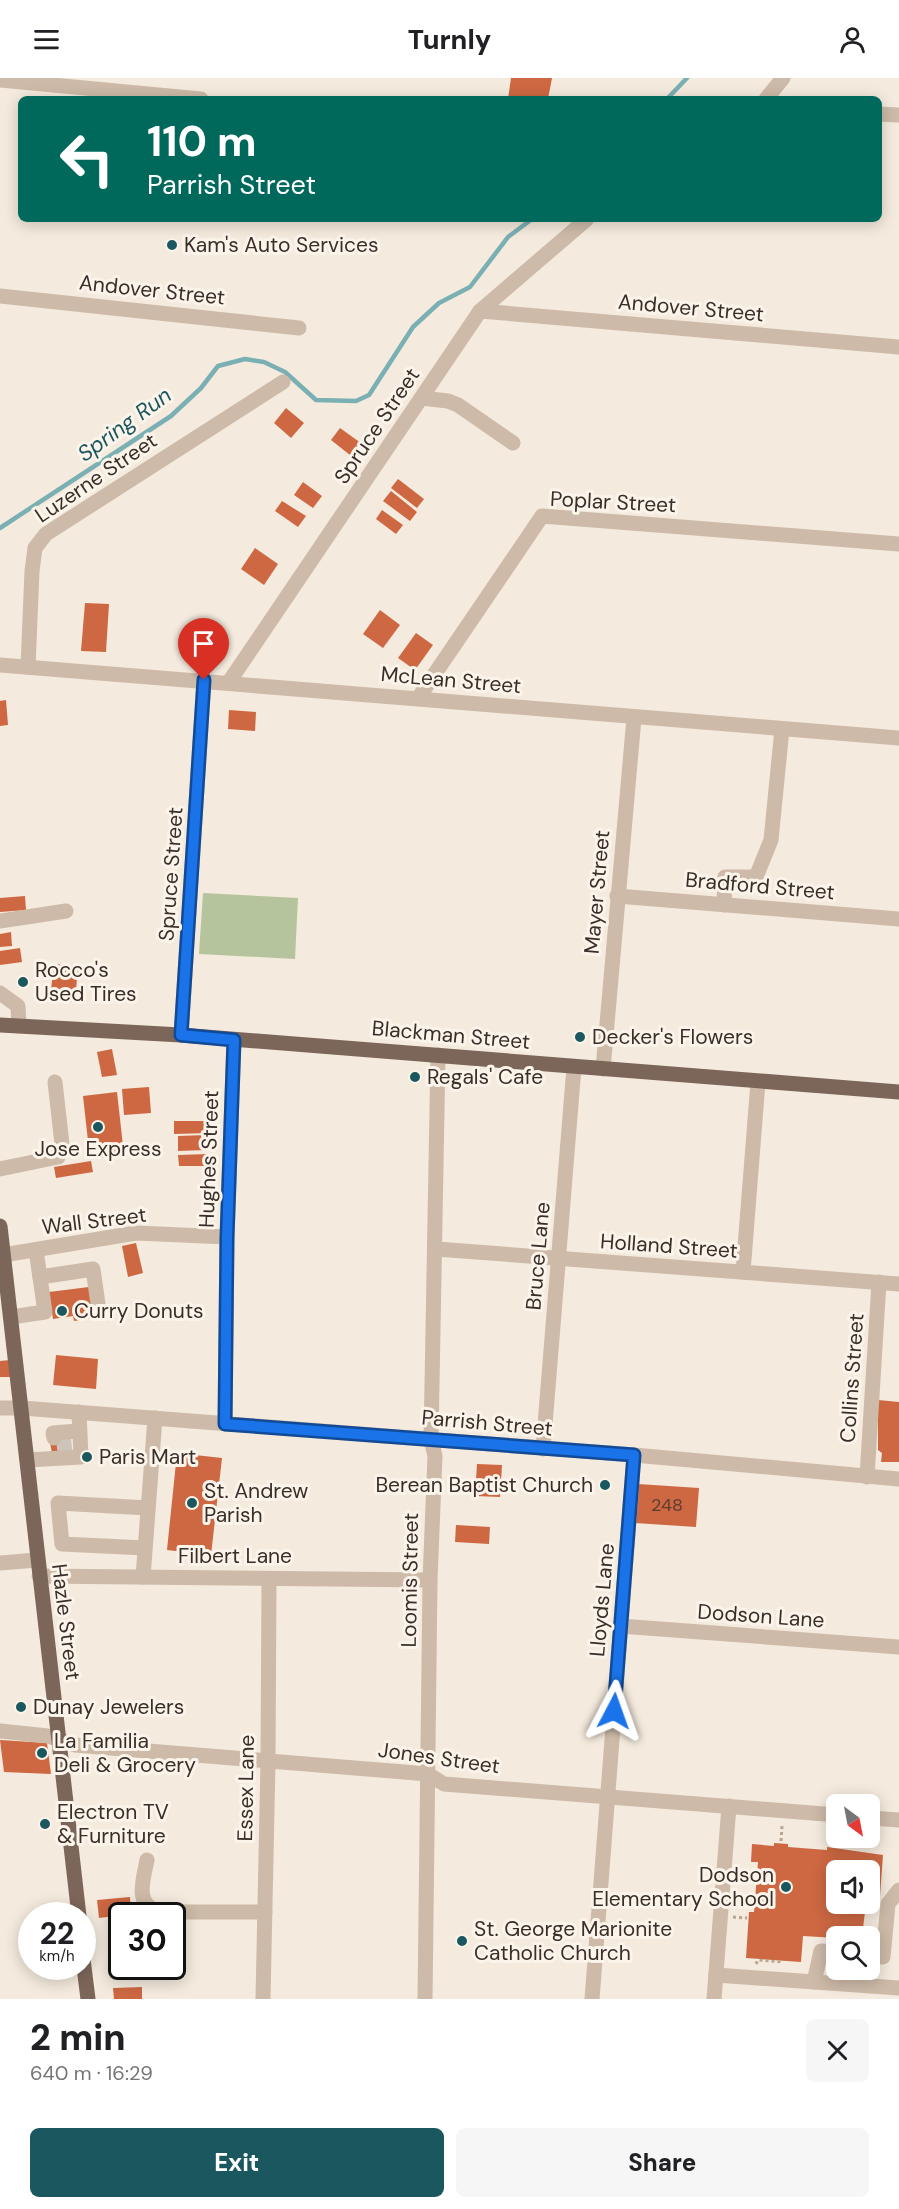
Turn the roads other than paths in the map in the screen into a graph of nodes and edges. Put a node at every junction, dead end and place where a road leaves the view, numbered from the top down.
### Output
1 (783, 78) edge
2 (0, 80) edge
3 (107, 83) edge
4 (183, 96) edge
5 (768, 96) edge
6 (882, 114) edge
7 (899, 115) edge
8 (584, 222) edge
9 (0, 296) edge
10 (480, 312) junction
11 (299, 328) dead end
12 (899, 347) edge
13 (282, 382) dead end
14 (421, 398) junction
15 (513, 443) dead end
16 (899, 544) edge
17 (0, 664) edge
18 (28, 667) junction
19 (204, 680) junction
20 (230, 682) junction
21 (418, 697) junction
22 (634, 718) junction
23 (782, 729) junction
24 (899, 738) edge
25 (617, 896) junction
26 (724, 905) junction
27 (66, 911) dead end
28 (899, 919) edge
29 (0, 921) edge
30 (0, 993) edge
31 (0, 1025) edge
32 (19, 1026) junction
33 (181, 1035) junction
34 (234, 1040) junction
35 (438, 1055) junction
36 (574, 1067) junction
37 (603, 1069) junction
38 (55, 1082) dead end
39 (758, 1082) junction
40 (899, 1092) edge
41 (0, 1169) edge
42 (0, 1226) edge
43 (227, 1237) junction
44 (436, 1249) junction
45 (36, 1250) junction
46 (3, 1255) junction
47 (559, 1260) junction
48 (743, 1272) junction
49 (40, 1277) junction
50 (879, 1282) junction
51 (899, 1284) edge
52 (99, 1311) dead end
53 (11, 1317) junction
54 (0, 1408) edge
55 (22, 1408) junction
56 (79, 1412) junction
57 (155, 1418) junction
58 (225, 1424) junction
59 (431, 1439) junction
60 (543, 1449) junction
61 (634, 1455) junction
62 (27, 1460) junction
63 (867, 1477) junction
64 (899, 1479) edge
65 (148, 1508) junction
66 (145, 1548) junction
67 (37, 1560) junction
68 (0, 1563) edge
69 (39, 1576) junction
70 (143, 1577) junction
71 (269, 1579) junction
72 (430, 1580) junction
73 (620, 1626) junction
74 (899, 1647) edge
75 (0, 1731) edge
76 (60, 1741) junction
77 (268, 1762) junction
78 (428, 1774) junction
79 (608, 1796) junction
80 (729, 1806) junction
81 (880, 1819) edge
82 (899, 1820) edge
83 (826, 1821) edge
84 (147, 1860) dead end
85 (899, 1890) edge
86 (77, 1902) edge
87 (265, 1912) junction
88 (826, 1951) edge
89 (880, 1957) edge
90 (716, 1975) junction
91 (86, 1980) edge
92 (814, 1982) junction
93 (834, 1983) junction
94 (899, 1988) edge
95 (88, 1999) edge
96 (263, 1999) edge
97 (425, 1999) edge
98 (592, 1999) edge
99 (714, 1999) edge
100 (832, 1999) edge

1 - 5 street
2 - 3 street
3 - 4 street
6 - 7 street
8 - 10 street, Spruce Street
9 - 11 street, Andover Street
10 - 12 street, Andover Street
10 - 14 street, Spruce Street
13 - 18 street, Luzerne Street
14 - 15 street
14 - 20 street, Spruce Street
16 - 21 street, Poplar Street
17 - 18 street, McLean Street
18 - 19 street, McLean Street
19 - 20 street, McLean Street
19 - 33 street, Spruce Street
20 - 21 street, McLean Street
21 - 22 street, McLean Street
22 - 23 street, McLean Street
22 - 25 street, Mayer Street
23 - 24 street, McLean Street
23 - 26 street
25 - 26 street, Bradford Street
25 - 37 street, Mayer Street
26 - 28 street, Bradford Street
27 - 29 street
30 - 32 street
31 - 32 main road, Blackman Street
32 - 33 main road, Blackman Street
33 - 34 main road, Blackman Street
34 - 35 main road, Blackman Street
34 - 43 street, Hughes Street
35 - 36 main road, Blackman Street
35 - 44 street, Loomis Street
36 - 37 main road, Blackman Street
36 - 47 street, Bruce Lane
37 - 39 main road, Blackman Street
38 - 41 street
39 - 40 main road, Blackman Street
39 - 48 street
42 - 46 main road, Hazle Street
43 - 45 street, Wall Street
43 - 58 street, Hughes Street
44 - 47 street, Holland Street
44 - 59 street, Loomis Street
45 - 46 street, Wall Street
45 - 49 street
46 - 53 main road, Hazle Street
47 - 48 street, Holland Street
47 - 60 street, Bruce Lane
48 - 50 street, Holland Street
49 - 52 street
49 - 53 street
50 - 51 street, Holland Street
50 - 63 street, Collins Street
53 - 55 main road, Hazle Street
54 - 55 street, Parrish Street
55 - 56 street, Parrish Street
55 - 62 main road, Hazle Street
56 - 57 street, Parrish Street
56 - 62 street
57 - 58 street, Parrish Street
57 - 65 street
58 - 59 street, Parrish Street
59 - 60 street, Parrish Street
59 - 72 street, Loomis Street
60 - 61 street, Parrish Street
61 - 63 street, Parrish Street
61 - 73 street, Lloyds Lane
62 - 67 main road, Hazle Street
63 - 64 street, Parrish Street
65 - 66 street
65 - 66 street
66 - 70 street
67 - 68 street
67 - 69 main road, Hazle Street
69 - 70 street, Filbert Lane
69 - 76 main road, Hazle Street
70 - 71 street, Filbert Lane
71 - 72 street, Filbert Lane
71 - 77 street, Essex Lane
72 - 78 street, Loomis Street
73 - 74 street, Dodson Lane
73 - 79 street, Lloyds Lane
75 - 76 street, Jones Street
76 - 77 street, Jones Street
76 - 86 main road, Hazle Street
77 - 78 street, Jones Street
77 - 87 street, Essex Lane
78 - 79 street, Jones Street
78 - 97 street, Loomis Street
79 - 80 street, Jones Street
79 - 98 street, Lloyds Lane
80 - 83 street, Jones Street
80 - 90 street
81 - 82 street
84 - 87 street
85 - 89 street
87 - 96 street, Essex Lane
88 - 92 street
90 - 92 street
90 - 99 street
91 - 95 main road
92 - 93 street
93 - 94 street
93 - 100 street

